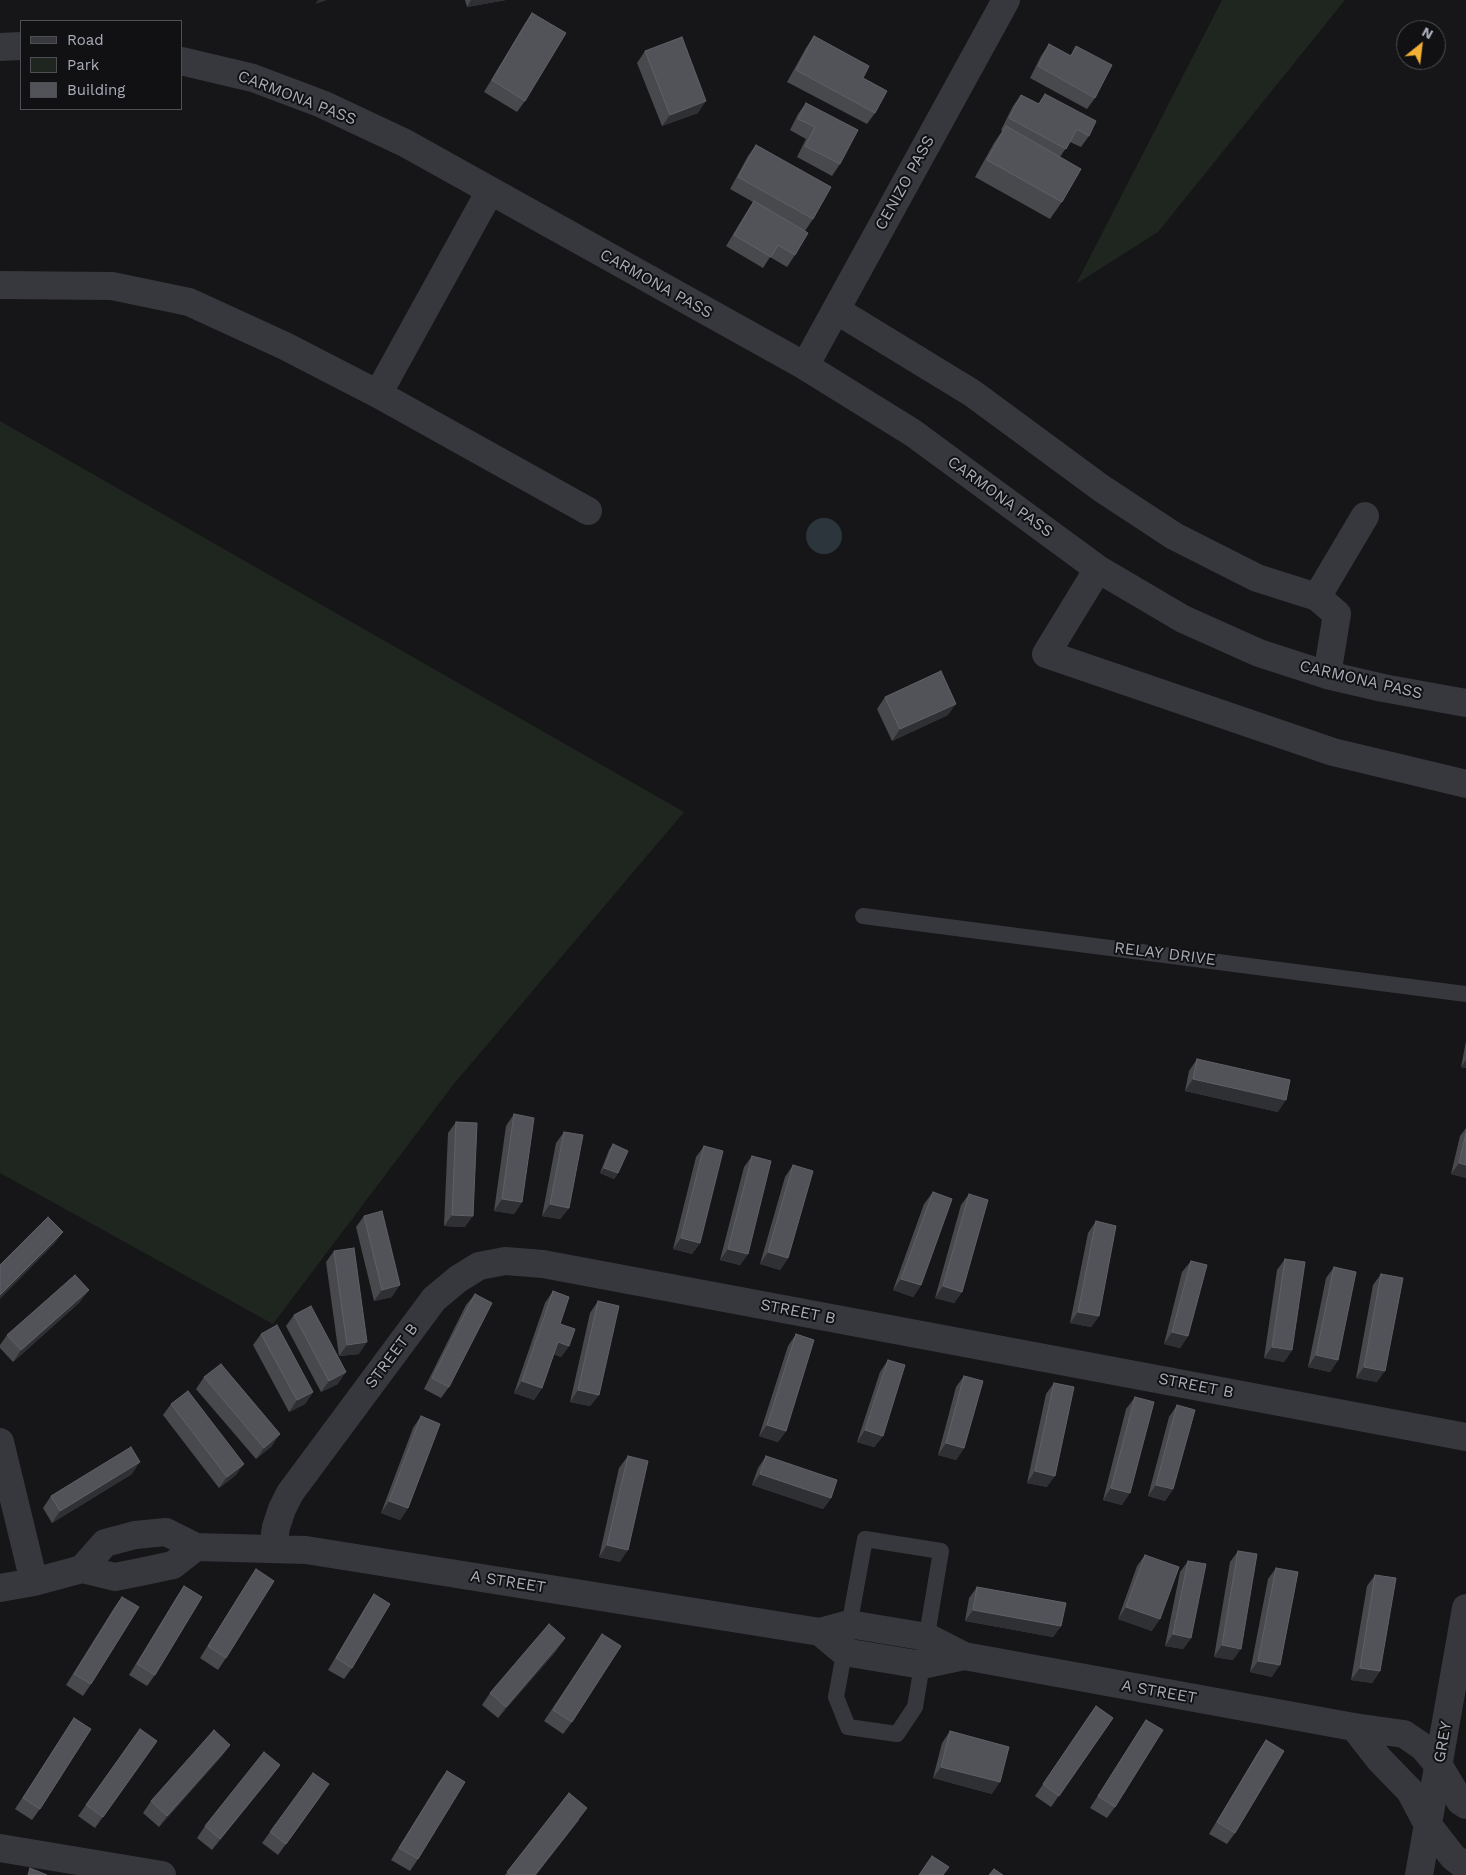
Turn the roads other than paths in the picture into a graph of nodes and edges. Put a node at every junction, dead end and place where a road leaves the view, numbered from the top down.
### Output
1 (1006, 0) edge
2 (0, 46) edge
3 (20, 46) edge
4 (182, 61) edge
5 (490, 191) junction
6 (0, 285) edge
7 (836, 310) junction
8 (805, 366) junction
9 (378, 394) junction
10 (588, 512) dead end
11 (1365, 516) dead end
12 (1098, 569) junction
13 (1317, 597) junction
14 (1327, 675) junction
15 (1466, 703) edge
16 (1466, 784) edge
17 (863, 916) dead end
18 (1466, 994) edge
19 (1466, 1437) edge
20 (0, 1442) edge
21 (196, 1547) junction
22 (273, 1548) junction
23 (82, 1569) junction
24 (34, 1582) junction
25 (0, 1588) edge
26 (1466, 1608) edge
27 (850, 1624) junction
28 (820, 1632) junction
29 (927, 1637) junction
30 (844, 1652) junction
31 (964, 1656) junction
32 (922, 1665) junction
33 (1354, 1727) junction
34 (1439, 1766) junction
35 (1466, 1805) edge
36 (1428, 1825) junction
37 (0, 1848) edge
38 (1466, 1866) edge
39 (162, 1875) edge
40 (1419, 1875) edge

1 - 7 street, CENIZO PASS
2 - 3 street
4 - 5 street, CARMONA PASS
5 - 8 street, CARMONA PASS
5 - 9 street
6 - 9 street
7 - 8 street, CENIZO PASS
7 - 13 street
8 - 12 street, CARMONA PASS
9 - 10 street
11 - 13 street
12 - 14 street, CARMONA PASS
12 - 16 street
13 - 14 street
14 - 15 street, CARMONA PASS
17 - 18 lane, RELAY DRIVE
19 - 22 street, STREET B
20 - 24 street
21 - 22 street, A STREET
21 - 23 street
21 - 23 street, A STREET
22 - 28 street, A STREET
23 - 24 street
24 - 25 street
26 - 34 street, GREY
27 - 28 street, A STREET
27 - 29 street, A STREET
27 - 29 lane
27 - 30 lane
28 - 30 street
29 - 31 street, A STREET
29 - 32 lane
30 - 32 street, A STREET
30 - 32 lane
31 - 32 street, A STREET
31 - 33 street, A STREET
33 - 34 street, A STREET
33 - 36 street
34 - 35 street, A STREET
34 - 36 street, GREY
36 - 38 street
36 - 40 street, GREY
37 - 39 street

